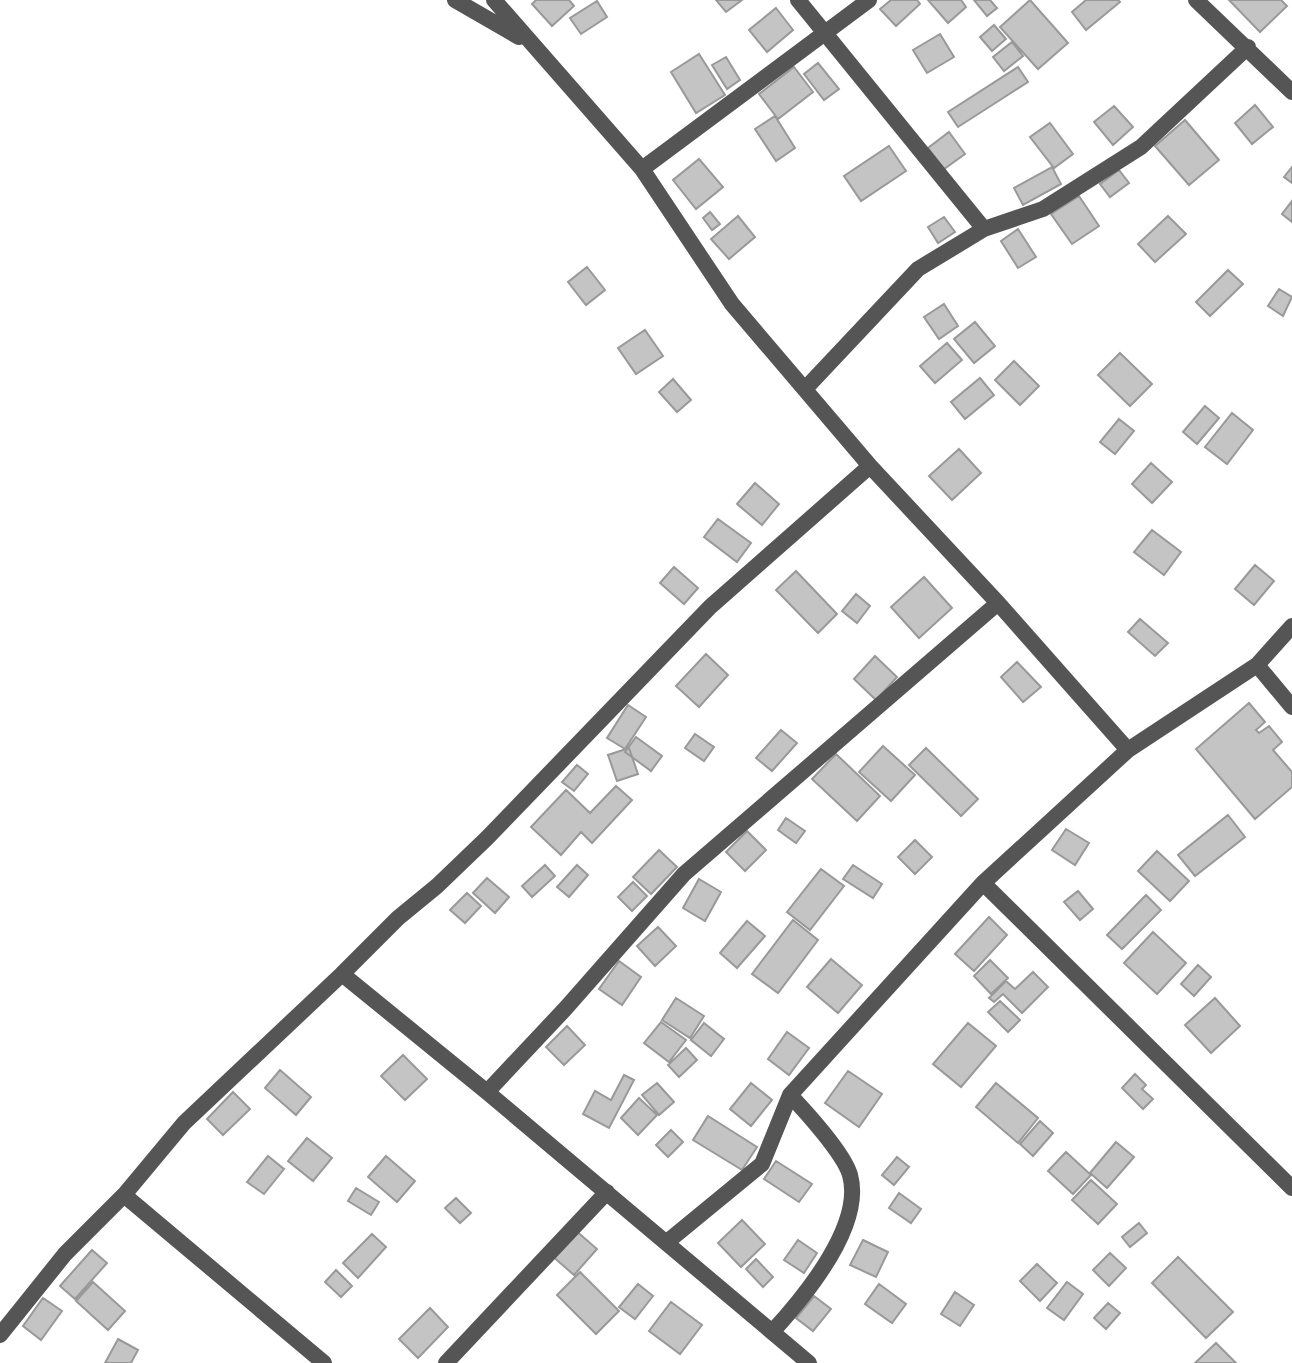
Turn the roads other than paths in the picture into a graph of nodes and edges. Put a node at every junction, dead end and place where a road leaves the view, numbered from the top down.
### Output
1 (455, 0) edge
2 (494, 0) edge
3 (798, 0) edge
4 (869, 0) edge
5 (1196, 0) edge
6 (825, 32) junction
7 (531, 44) junction
8 (1248, 47) junction
9 (1292, 92) edge
10 (642, 169) junction
11 (984, 229) junction
12 (805, 389) junction
13 (870, 466) junction
14 (998, 603) junction
15 (1292, 626) edge
16 (1257, 665) junction
17 (1292, 707) edge
18 (1128, 750) junction
19 (983, 883) junction
20 (342, 974) junction
21 (487, 1092) junction
22 (790, 1095) junction
23 (1292, 1188) edge
24 (607, 1192) junction
25 (124, 1195) junction
26 (667, 1242) junction
27 (773, 1331) junction
28 (0, 1335) edge
29 (324, 1363) edge
30 (446, 1363) edge
31 (809, 1363) edge

1 - 7 street
2 - 7 street
3 - 6 street
4 - 6 street
5 - 8 street
6 - 10 street
6 - 11 street
7 - 10 street
8 - 9 street
8 - 11 street
10 - 12 street
11 - 12 street
12 - 13 street
13 - 14 street
13 - 20 street
14 - 18 street
14 - 21 street
15 - 16 street
16 - 17 street
16 - 18 street
18 - 19 street
19 - 22 street
19 - 23 street
20 - 21 street
20 - 25 street
21 - 24 street
22 - 26 street
22 - 27 street
24 - 26 street
24 - 30 street
25 - 28 street
25 - 29 street
26 - 27 street
27 - 31 street

